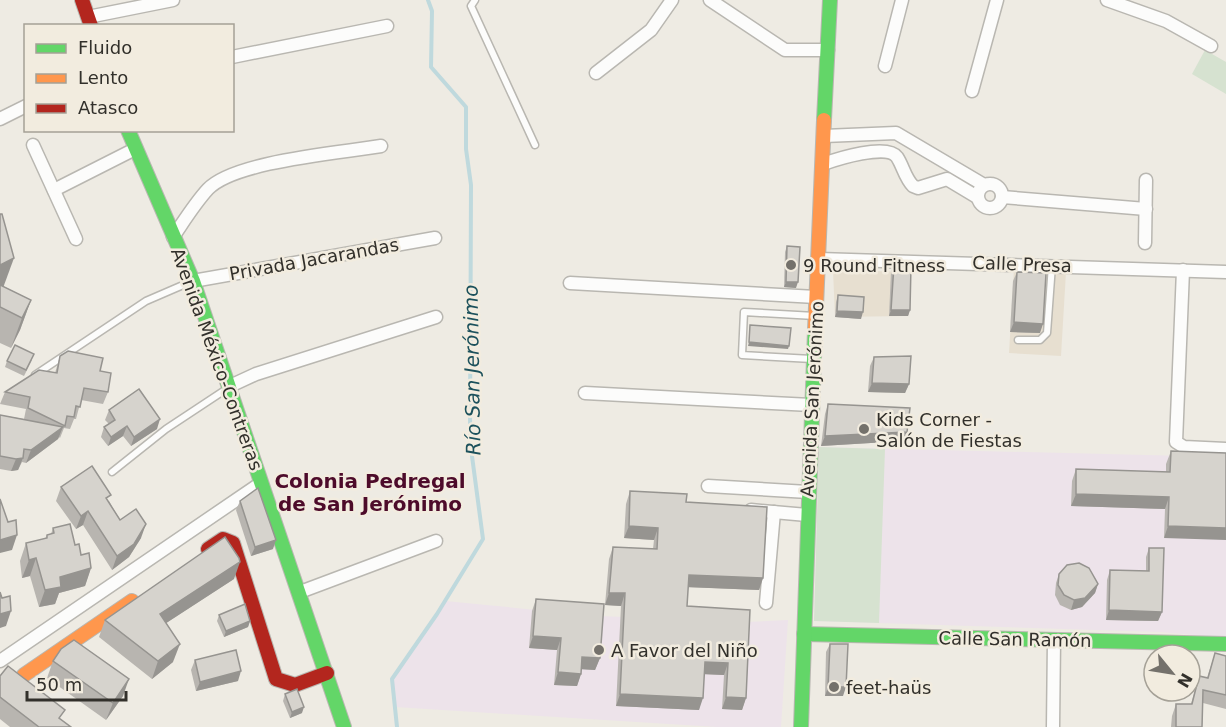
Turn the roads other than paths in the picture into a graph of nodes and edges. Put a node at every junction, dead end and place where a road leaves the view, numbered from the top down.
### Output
1 (82, 0) edge
2 (173, 0) edge
3 (475, 0) edge
4 (672, 0) edge
5 (710, 0) edge
6 (830, 0) edge
7 (902, 0) edge
8 (997, 0) edge
9 (1107, 0) edge
10 (724, 4) edge
11 (89, 21) edge
12 (387, 26) dead end
13 (1211, 46) dead end
14 (828, 50) junction
15 (234, 57) edge
16 (885, 66) dead end
17 (596, 73) dead end
18 (972, 91) dead end
19 (24, 107) edge
20 (0, 119) edge
21 (129, 132) edge
22 (824, 136) junction
23 (33, 145) dead end
24 (535, 145) dead end
25 (381, 146) dead end
26 (135, 149) junction
27 (823, 164) junction
28 (1146, 180) dead end
29 (984, 185) junction
30 (54, 190) junction
31 (977, 197) junction
32 (1002, 197) junction
33 (1146, 209) junction
34 (173, 237) junction
35 (76, 238) dead end
36 (435, 238) dead end
37 (1145, 243) dead end
38 (819, 259) junction
39 (1052, 265) junction
40 (1183, 270) junction
41 (1226, 272) edge
42 (193, 281) junction
43 (570, 283) dead end
44 (816, 297) junction
45 (815, 316) junction
46 (436, 317) dead end
47 (1018, 340) dead end
48 (813, 359) junction
49 (27, 380) edge
50 (230, 386) junction
51 (585, 393) dead end
52 (811, 405) junction
53 (1226, 449) edge
54 (112, 472) dead end
55 (261, 483) junction
56 (708, 486) dead end
57 (808, 492) junction
58 (742, 509) edge
59 (774, 512) junction
60 (807, 515) junction
61 (436, 541) dead end
62 (195, 559) edge
63 (147, 591) edge
64 (300, 592) junction
65 (766, 603) dead end
66 (804, 634) junction
67 (1054, 640) junction
68 (1226, 644) edge
69 (0, 661) edge
70 (327, 673) junction
71 (24, 675) edge
72 (344, 727) edge
73 (801, 727) edge
74 (1053, 727) edge

1 - 11 street
2 - 11 street
3 - 24 lane
4 - 17 street
5 - 10 street
6 - 14 street, Avenida San Jerónimo
7 - 16 street
8 - 18 street
9 - 13 street
10 - 14 street
12 - 15 street
14 - 22 street, Avenida San Jerónimo
19 - 20 street
21 - 26 street, Avenida México-Contreras
22 - 27 street, Avenida San Jerónimo
22 - 29 street
23 - 30 street
25 - 34 street
26 - 30 street
26 - 34 street, Avenida México-Contreras
27 - 31 street
27 - 38 street, Avenida San Jerónimo
28 - 33 street
29 - 31 street
29 - 32 street
30 - 35 street
31 - 32 street
32 - 33 street
33 - 37 street
34 - 42 street, Avenida México-Contreras
36 - 42 street, Privada Jacarandas
38 - 39 street, Calle Presa
38 - 44 street, Avenida San Jerónimo
39 - 40 street, Calle Presa
39 - 47 lane
40 - 41 street, Calle Presa
40 - 53 street
42 - 49 lane
42 - 50 street, Avenida México-Contreras
43 - 44 street
44 - 45 street, Avenida San Jerónimo
45 - 48 street, Avenida San Jerónimo
45 - 48 lane
46 - 50 street
48 - 52 street, Avenida San Jerónimo
50 - 54 lane
50 - 55 street, Avenida México-Contreras
51 - 52 street
52 - 57 street, Avenida San Jerónimo
55 - 64 street, Avenida México-Contreras
55 - 69 street
56 - 57 street
57 - 60 street, Avenida San Jerónimo
58 - 59 street
59 - 60 street
59 - 65 street
60 - 66 street, Avenida San Jerónimo
61 - 64 street
62 - 70 street
63 - 71 street
64 - 70 street, Avenida México-Contreras
66 - 67 street, Calle San Ramón
66 - 73 street, Avenida San Jerónimo
67 - 68 street, Calle San Ramón
67 - 74 street
70 - 72 street, Avenida México-Contreras

